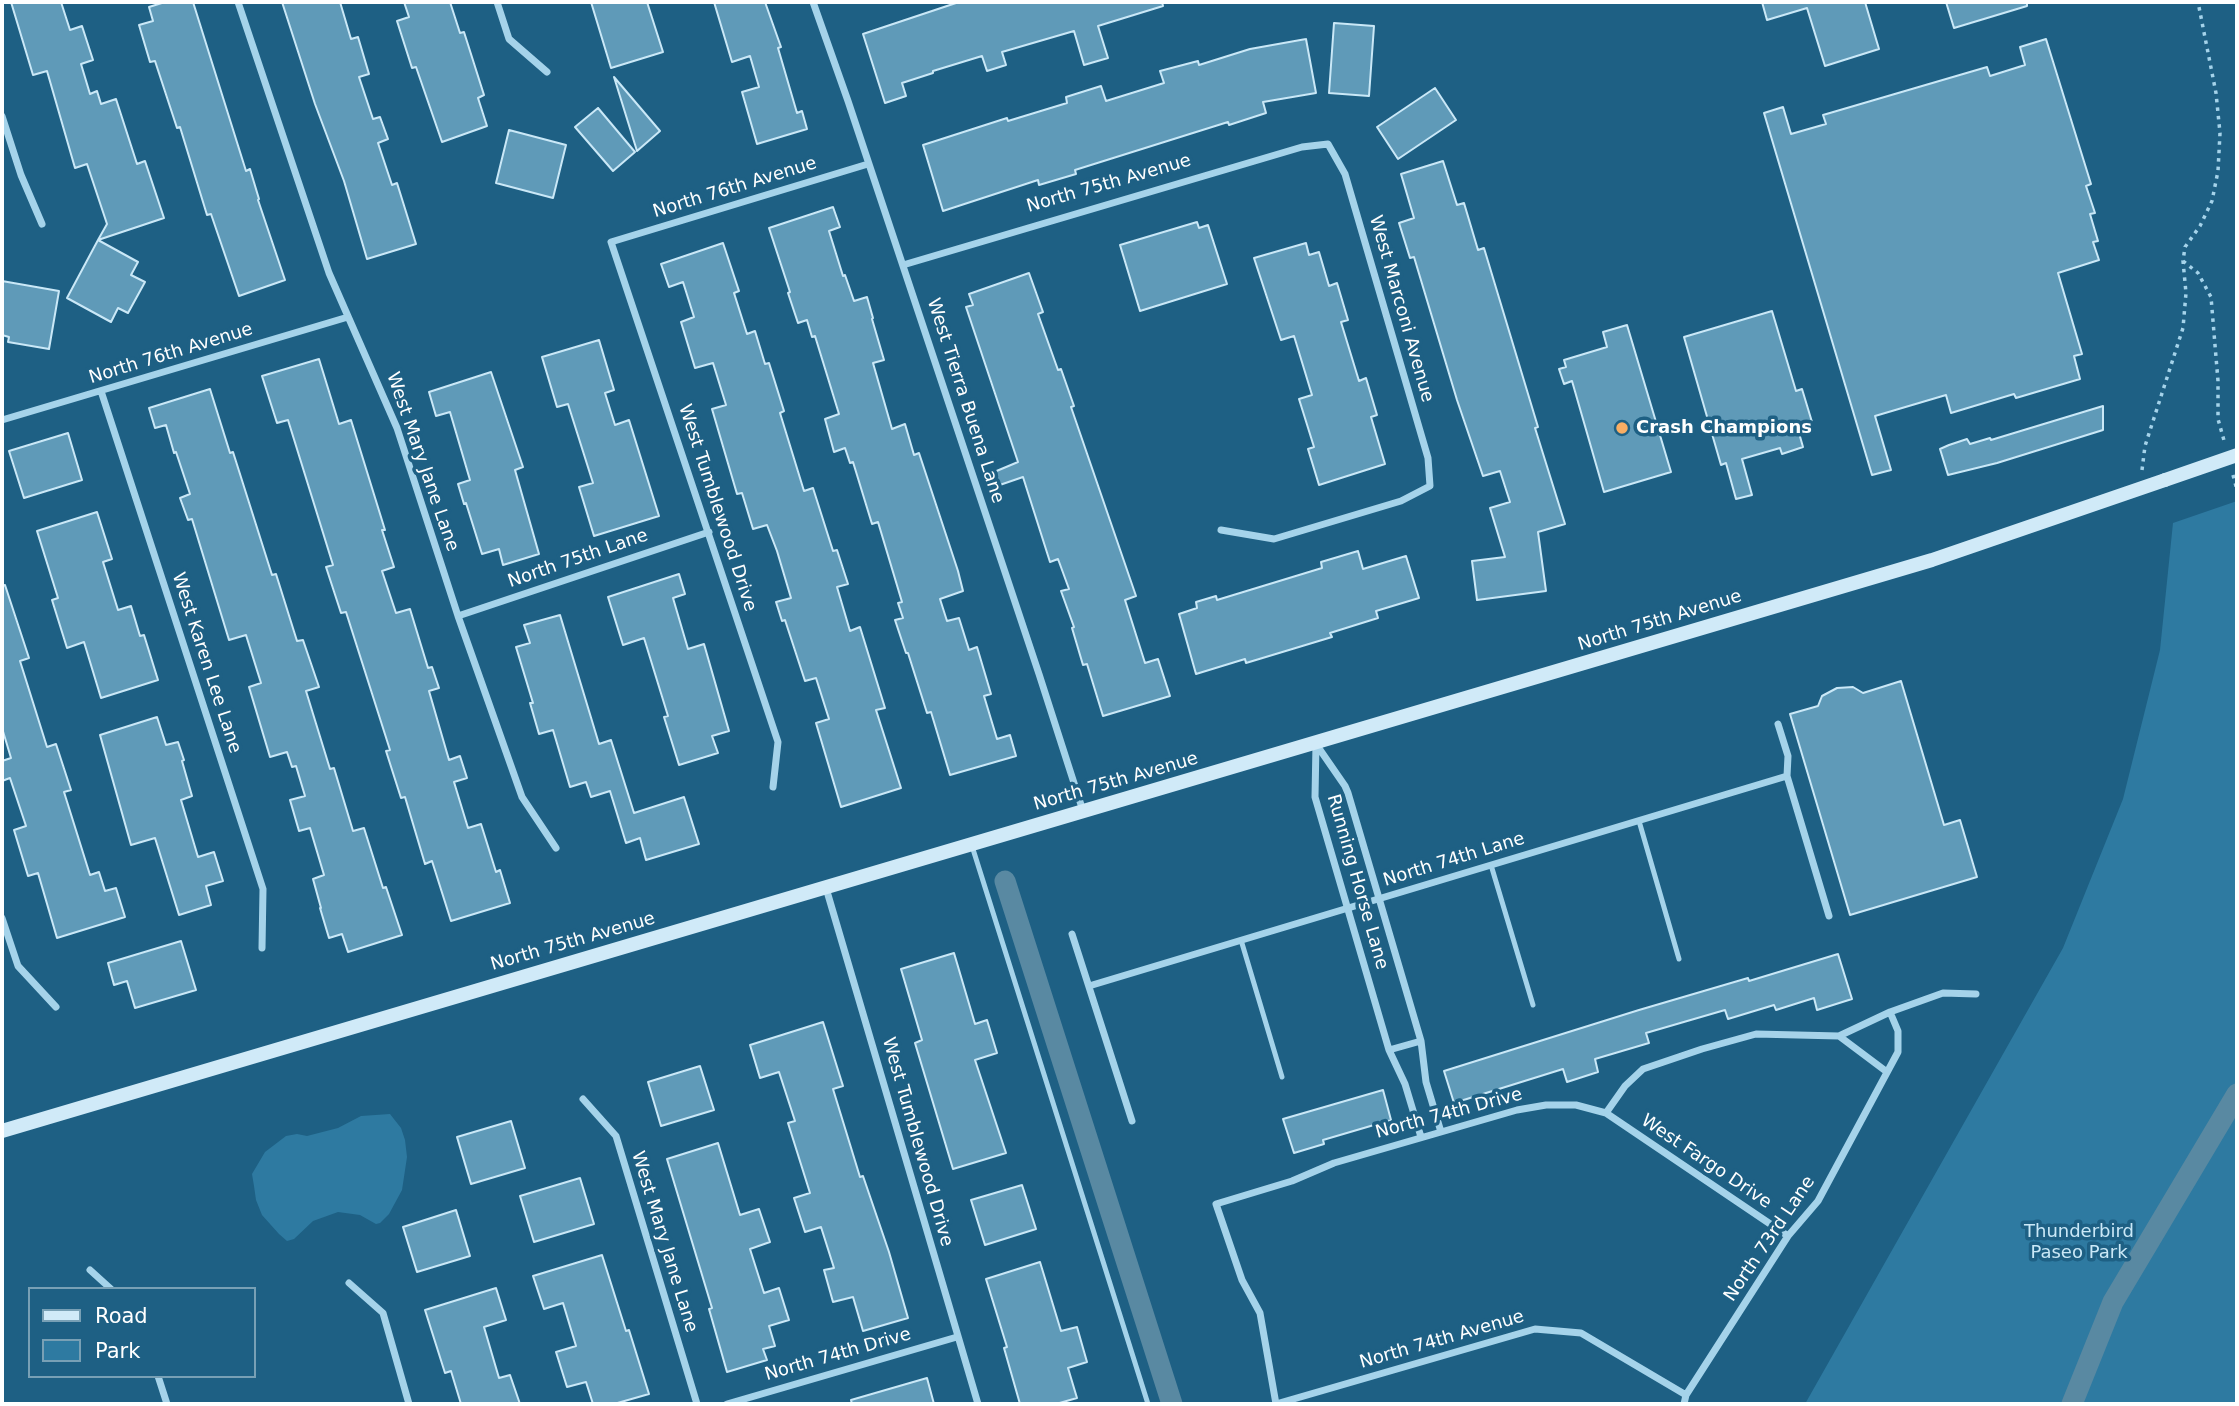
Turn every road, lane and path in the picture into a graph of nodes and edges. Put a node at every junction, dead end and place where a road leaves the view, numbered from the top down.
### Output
1 (238, 2) edge
2 (497, 2) edge
3 (815, 2) edge
4 (2198, 2) edge
5 (547, 72) dead end
6 (2, 116) edge
7 (1328, 144) joint
8 (869, 164) junction
9 (42, 224) dead end
10 (611, 242) joint
11 (2183, 261) junction
12 (903, 265) junction
13 (348, 317) junction
14 (101, 391) junction
15 (2, 420) edge
16 (2232, 459) edge
17 (2139, 489) junction
18 (2237, 490) edge
19 (1221, 530) dead end
20 (709, 532) junction
21 (458, 616) junction
22 (1779, 724) dead end
23 (1316, 744) junction
24 (1787, 776) junction
25 (773, 787) dead end
26 (1083, 812) junction
27 (1639, 821) junction
28 (972, 844) junction
29 (556, 848) dead end
30 (1491, 865) junction
31 (826, 888) junction
32 (1378, 899) junction
33 (1348, 908) junction
34 (1829, 916) dead end
35 (2, 918) edge
36 (1072, 934) dead end
37 (1241, 940) junction
38 (262, 948) dead end
39 (1679, 959) dead end
40 (1089, 986) junction
41 (1976, 994) dead end
42 (1532, 1004) dead end
43 (56, 1007) dead end
44 (1890, 1012) junction
45 (1839, 1036) junction
46 (1421, 1041) junction
47 (1389, 1050) junction
48 (1887, 1072) junction
49 (1282, 1077) dead end
50 (583, 1099) dead end
51 (1606, 1113) junction
52 (1132, 1121) dead end
53 (2, 1131) edge
54 (1441, 1132) junction
55 (1421, 1137) junction
56 (1788, 1236) junction
57 (90, 1270) dead end
58 (349, 1283) dead end
59 (109, 1287) edge
60 (957, 1337) junction
61 (159, 1378) edge
62 (1686, 1395) junction
63 (167, 1404) edge
64 (409, 1404) edge
65 (697, 1404) edge
66 (727, 1404) edge
67 (978, 1404) edge
68 (1148, 1404) edge
69 (1276, 1404) edge
70 (1684, 1404) edge

1 - 13 street, West Mary Jane Lane
2 - 5 street
3 - 8 street, West Tierra Buena Lane
4 - 11 path
6 - 9 street
7 - 12 street, North 75th Avenue
7 - 19 street, West Marconi Avenue
8 - 10 street, North 76th Avenue
8 - 12 street, West Tierra Buena Lane
10 - 20 street, West Tumblewood Drive
11 - 16 path
11 - 17 path
12 - 26 street, West Tierra Buena Lane
13 - 14 street, North 76th Avenue
13 - 21 street, West Mary Jane Lane
14 - 15 street, North 76th Avenue
14 - 38 street, West Karen Lee Lane
16 - 17 main road, North 75th Avenue, bridge
16 - 18 path
17 - 23 main road, North 75th Avenue
20 - 21 street, North 75th Lane
20 - 25 street, West Tumblewood Drive
21 - 29 street, West Mary Jane Lane
22 - 24 street
23 - 26 main road, North 75th Avenue
23 - 32 street, Running Horse Lane
23 - 33 street, Running Horse Lane
24 - 27 street, North 74th Lane
24 - 34 street
26 - 28 main road, North 75th Avenue
27 - 30 street, North 74th Lane
27 - 39 lane
28 - 31 main road, North 75th Avenue
28 - 68 lane
30 - 32 street, North 74th Lane
30 - 42 lane
31 - 53 main road, North 75th Avenue
31 - 60 street, West Tumblewood Drive
32 - 33 street, North 74th Lane
32 - 46 street, Running Horse Lane
33 - 37 street, North 74th Lane
33 - 47 street, Running Horse Lane
35 - 43 street
36 - 40 street
37 - 40 street, North 74th Lane
37 - 49 lane
40 - 52 street
41 - 44 street
44 - 45 street
44 - 48 street, North 73rd Lane
45 - 48 street
45 - 51 street
46 - 47 street
46 - 54 street, Running Horse Lane
47 - 55 street, Running Horse Lane
48 - 56 street, North 73rd Lane
50 - 65 street, West Mary Jane Lane
51 - 54 street, North 74th Drive
51 - 56 street, West Fargo Drive
54 - 55 street, North 74th Drive
55 - 69 street, North 74th Drive
56 - 62 street, North 73rd Lane
57 - 59 street
58 - 64 street
60 - 66 street, North 74th Drive
60 - 67 street, West Tumblewood Drive
61 - 63 street
62 - 69 street, North 74th Avenue
62 - 70 street, North 73rd Lane

